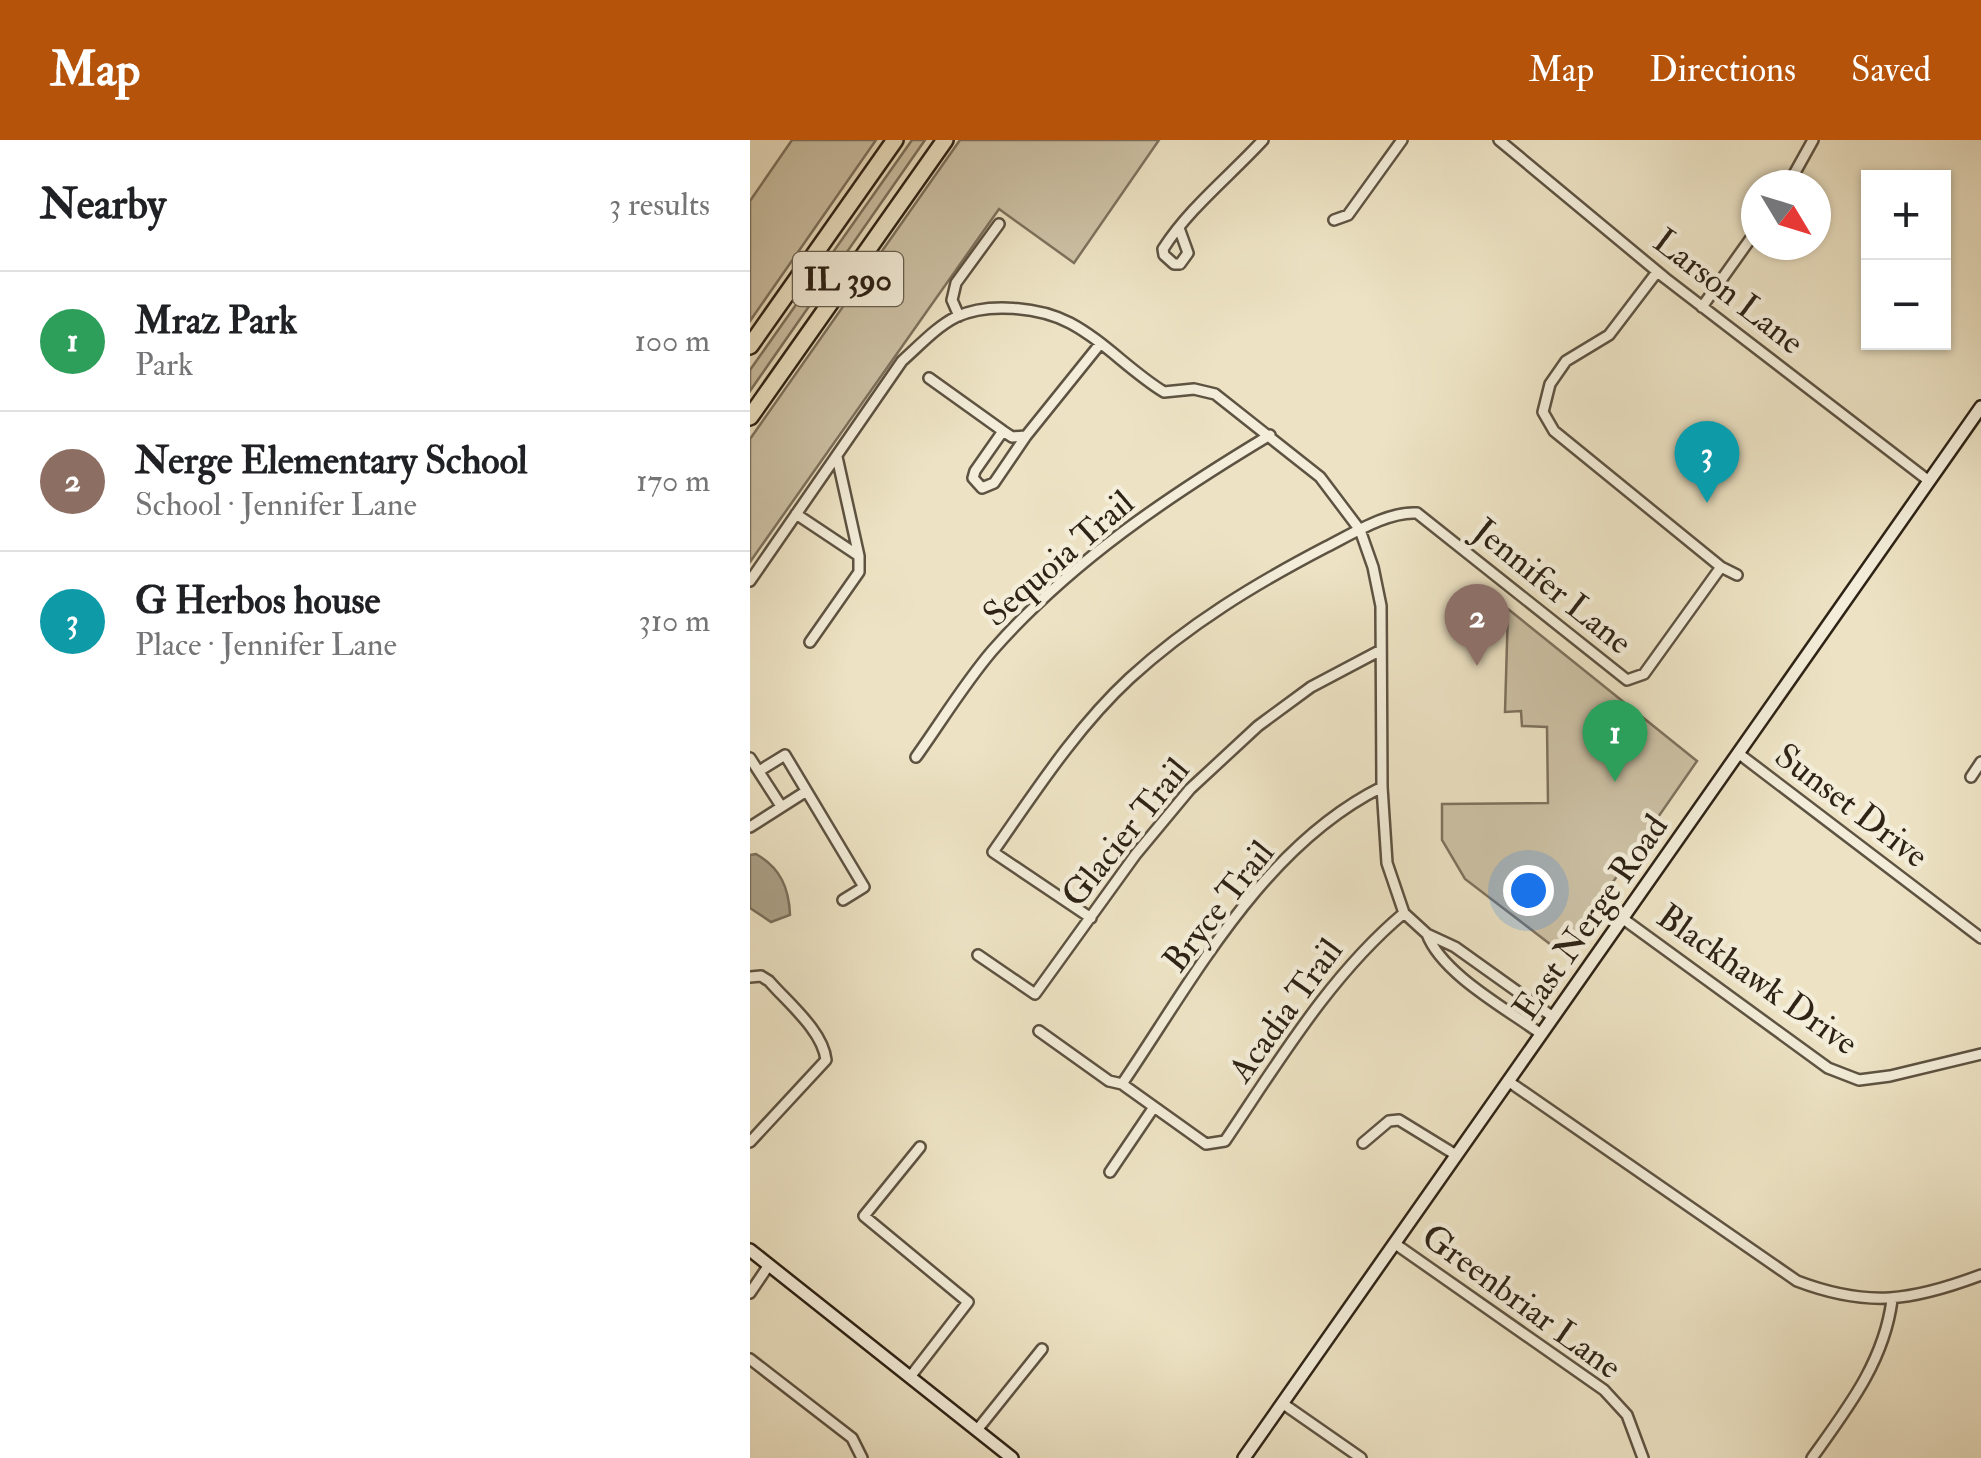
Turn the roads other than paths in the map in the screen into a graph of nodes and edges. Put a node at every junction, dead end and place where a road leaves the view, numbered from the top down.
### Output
1 (895, 140) edge
2 (945, 140) edge
3 (1263, 140) edge
4 (1402, 140) edge
5 (1498, 140) edge
6 (1813, 140) edge
7 (1796, 170) edge
8 (1334, 220) dead end
9 (999, 224) dead end
10 (1179, 228) dead end
11 (1741, 251) edge
12 (1658, 272) junction
13 (1702, 306) junction
14 (958, 316) junction
15 (1100, 344) junction
16 (750, 346) edge
17 (930, 378) dead end
18 (1979, 413) edge
19 (750, 417) edge
20 (1003, 431) junction
21 (1026, 436) junction
22 (1270, 436) junction
23 (837, 457) junction
24 (1929, 481) junction
25 (796, 514) junction
26 (1360, 530) junction
27 (859, 556) junction
28 (1721, 567) junction
29 (1737, 576) dead end
30 (750, 581) edge
31 (810, 642) dead end
32 (1382, 650) junction
33 (1738, 753) junction
34 (916, 757) dead end
35 (750, 758) edge
36 (1981, 762) edge
37 (759, 771) junction
38 (1971, 776) dead end
39 (1382, 787) junction
40 (805, 792) junction
41 (781, 806) junction
42 (750, 827) edge
43 (843, 900) dead end
44 (1404, 912) junction
45 (1091, 918) junction
46 (1622, 918) junction
47 (1428, 934) junction
48 (1981, 938) edge
49 (978, 955) dead end
50 (752, 976) edge
51 (1553, 1017) junction
52 (1039, 1032) dead end
53 (1541, 1034) junction
54 (1981, 1054) edge
55 (1508, 1081) junction
56 (1122, 1084) junction
57 (1154, 1107) junction
58 (750, 1142) edge
59 (1364, 1143) dead end
60 (920, 1146) dead end
61 (1456, 1154) junction
62 (1110, 1172) dead end
63 (1394, 1243) junction
64 (750, 1250) edge
65 (770, 1265) junction
66 (1981, 1275) edge
67 (750, 1293) edge
68 (1892, 1300) junction
69 (1042, 1349) dead end
70 (750, 1359) edge
71 (910, 1377) junction
72 (1282, 1403) junction
73 (977, 1430) junction
74 (862, 1458) edge
75 (1012, 1458) edge
76 (1244, 1458) edge
77 (1361, 1458) edge
78 (1643, 1458) edge
79 (1812, 1458) edge

1 - 16 highway, IL 390
2 - 19 highway, IL 390
3 - 10 street
4 - 8 street
5 - 12 street, Larson Lane
6 - 7 street
9 - 14 street
11 - 13 street
12 - 13 street, Larson Lane
12 - 28 street
13 - 24 street, Larson Lane
14 - 15 street
14 - 23 street
15 - 21 street
15 - 22 street
17 - 20 street
18 - 24 main road, East Nerge Road
20 - 21 street
20 - 21 street
22 - 26 street
22 - 34 street, Sequoia Trail
23 - 25 street
23 - 27 street
24 - 33 main road, East Nerge Road
25 - 27 street
25 - 30 street
26 - 28 street, Jennifer Lane
26 - 32 street
26 - 45 street
27 - 31 street
28 - 29 street
32 - 39 street
32 - 45 street, Glacier Trail
33 - 46 main road, East Nerge Road
33 - 48 street, Sunset Drive
35 - 37 street
36 - 38 street
37 - 40 street
37 - 41 street
39 - 44 street
39 - 56 street, Bryce Trail
40 - 41 street
40 - 43 street
41 - 42 street
44 - 47 street
44 - 57 street, Acadia Trail
45 - 49 street, Glacier Trail
46 - 51 main road, East Nerge Road
46 - 54 street, Blackhawk Drive
47 - 51 street
47 - 53 street
50 - 58 street
51 - 53 main road, East Nerge Road
52 - 56 street
53 - 55 main road, East Nerge Road
55 - 61 main road, East Nerge Road
55 - 68 street
56 - 57 street
57 - 62 street
59 - 61 street
60 - 71 street
61 - 63 main road, East Nerge Road
63 - 72 main road, East Nerge Road
63 - 78 street, Greenbriar Lane
64 - 65 main road
65 - 67 street
65 - 71 main road
66 - 68 street
68 - 79 street
69 - 73 street
70 - 74 street
71 - 73 main road
72 - 76 main road, East Nerge Road
72 - 77 street
73 - 75 main road

